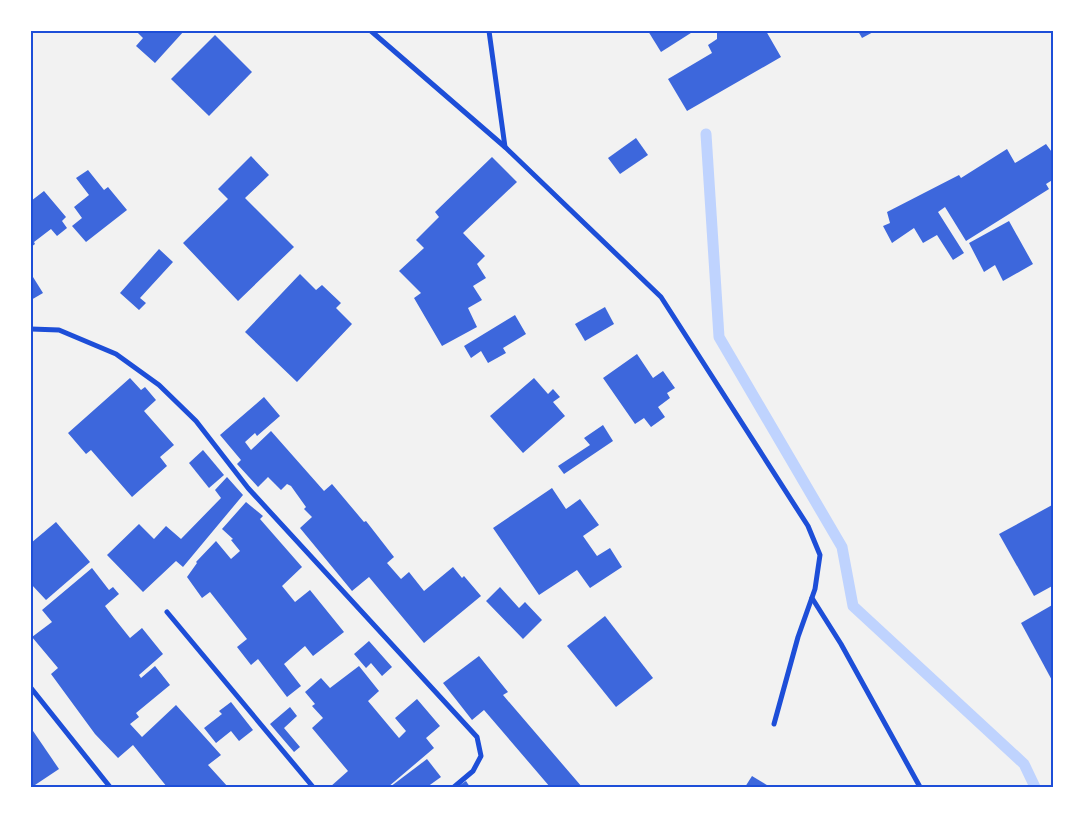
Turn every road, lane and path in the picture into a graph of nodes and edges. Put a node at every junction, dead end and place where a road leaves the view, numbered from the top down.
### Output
1 (371, 31) edge
2 (489, 31) edge
3 (505, 147) junction
4 (31, 329) edge
5 (812, 598) junction
6 (167, 612) dead end
7 (31, 688) edge
8 (774, 724) dead end
9 (110, 787) edge
10 (313, 787) edge
11 (454, 787) edge
12 (920, 787) edge

1 - 3 street
2 - 3 street
3 - 5 street
4 - 11 street
5 - 8 street
5 - 12 street
6 - 10 street
7 - 9 street

